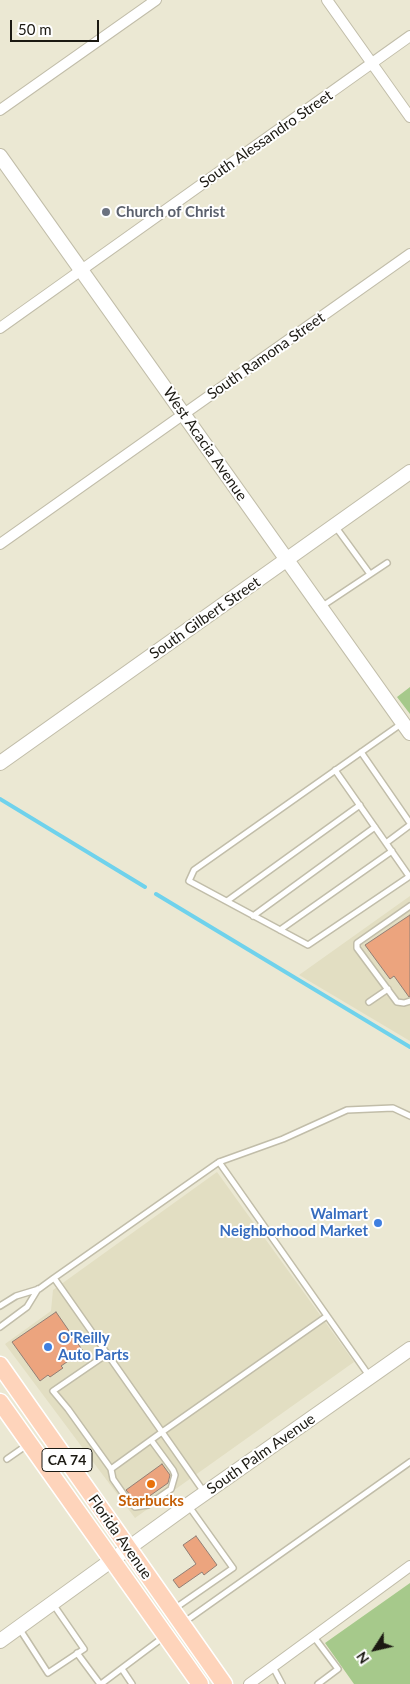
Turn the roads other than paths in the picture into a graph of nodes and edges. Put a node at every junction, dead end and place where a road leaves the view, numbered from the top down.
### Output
1 (156, 0) edge
2 (327, 0) edge
3 (410, 36) edge
4 (372, 63) junction
5 (0, 110) edge
6 (410, 117) edge
7 (0, 156) edge
8 (410, 254) edge
9 (81, 270) junction
10 (0, 328) edge
11 (184, 414) junction
12 (410, 472) edge
13 (335, 525) junction
14 (0, 544) edge
15 (287, 560) junction
16 (388, 563) dead end
17 (370, 574) junction
18 (321, 607) junction
19 (406, 728) edge
20 (361, 752) junction
21 (0, 763) edge
22 (335, 770) junction
23 (360, 806) junction
24 (410, 824) edge
25 (376, 828) junction
26 (386, 843) junction
27 (392, 851) junction
28 (410, 876) edge
29 (226, 901) junction
30 (410, 906) edge
31 (253, 916) junction
32 (280, 930) junction
33 (388, 989) junction
34 (369, 1002) dead end
35 (410, 1002) edge
36 (410, 1116) edge
37 (219, 1162) junction
38 (54, 1278) junction
39 (39, 1289) junction
40 (0, 1306) edge
41 (327, 1316) junction
42 (0, 1327) edge
43 (410, 1350) edge
44 (107, 1354) junction
45 (0, 1365) edge
46 (370, 1378) junction
47 (0, 1402) edge
48 (162, 1432) junction
49 (151, 1440) junction
50 (29, 1444) junction
51 (7, 1459) dead end
52 (410, 1462) edge
53 (111, 1469) junction
54 (205, 1493) junction
55 (188, 1505) junction
56 (129, 1548) junction
57 (113, 1560) junction
58 (410, 1566) edge
59 (52, 1603) junction
60 (176, 1618) junction
61 (18, 1628) junction
62 (166, 1636) junction
63 (314, 1637) junction
64 (0, 1641) edge
65 (77, 1653) junction
66 (273, 1667) junction
67 (122, 1669) junction
68 (100, 1684) edge
69 (132, 1684) edge
70 (200, 1684) edge
71 (224, 1684) edge
72 (250, 1684) edge
73 (282, 1684) edge
74 (318, 1684) edge

1 - 5 street
2 - 4 street
3 - 4 street, South Alessandro Street
4 - 6 street
4 - 9 street, South Alessandro Street
7 - 9 street, West Acacia Avenue
8 - 11 street, South Ramona Street
9 - 10 street, South Alessandro Street
9 - 11 street, West Acacia Avenue
11 - 14 street, South Ramona Street
11 - 15 street, West Acacia Avenue
12 - 13 street, South Gilbert Street
13 - 15 street, South Gilbert Street
13 - 17 lane
15 - 18 street, West Acacia Avenue
15 - 21 street, South Gilbert Street
16 - 17 lane
17 - 18 lane
18 - 19 street, West Acacia Avenue
19 - 20 lane
20 - 22 lane
20 - 24 lane
22 - 23 lane
22 - 29 lane
23 - 25 lane
23 - 29 lane
24 - 26 lane
25 - 26 lane
25 - 31 lane
26 - 27 lane
27 - 28 lane
27 - 32 lane
28 - 32 lane
29 - 31 lane
30 - 33 lane
31 - 32 lane
33 - 34 lane
33 - 35 lane
36 - 37 lane
37 - 38 lane
37 - 41 lane
38 - 39 lane
38 - 44 lane
39 - 40 lane
39 - 42 lane
41 - 46 lane
41 - 48 lane
43 - 46 street, South Palm Avenue
44 - 48 lane
44 - 53 lane
45 - 56 main road, Florida Avenue / CA 74
46 - 54 street, South Palm Avenue
47 - 50 main road, Florida Avenue
48 - 49 lane
48 - 54 lane
49 - 53 lane
49 - 53 lane
50 - 51 lane
50 - 57 main road, Florida Avenue
52 - 60 lane
54 - 55 street, South Palm Avenue
55 - 56 street, South Palm Avenue
55 - 60 lane
56 - 57 street, South Palm Avenue
56 - 60 main road, Florida Avenue / CA 74
57 - 59 street, South Palm Avenue
57 - 62 main road, Florida Avenue
58 - 63 street
59 - 61 street, South Palm Avenue
59 - 65 lane
60 - 71 main road, Florida Avenue / CA 74
61 - 64 street, South Palm Avenue
61 - 65 lane
62 - 67 lane
62 - 70 main road, Florida Avenue
63 - 66 street
63 - 74 lane
65 - 68 lane
66 - 72 street
66 - 73 lane
67 - 68 lane
67 - 69 lane

